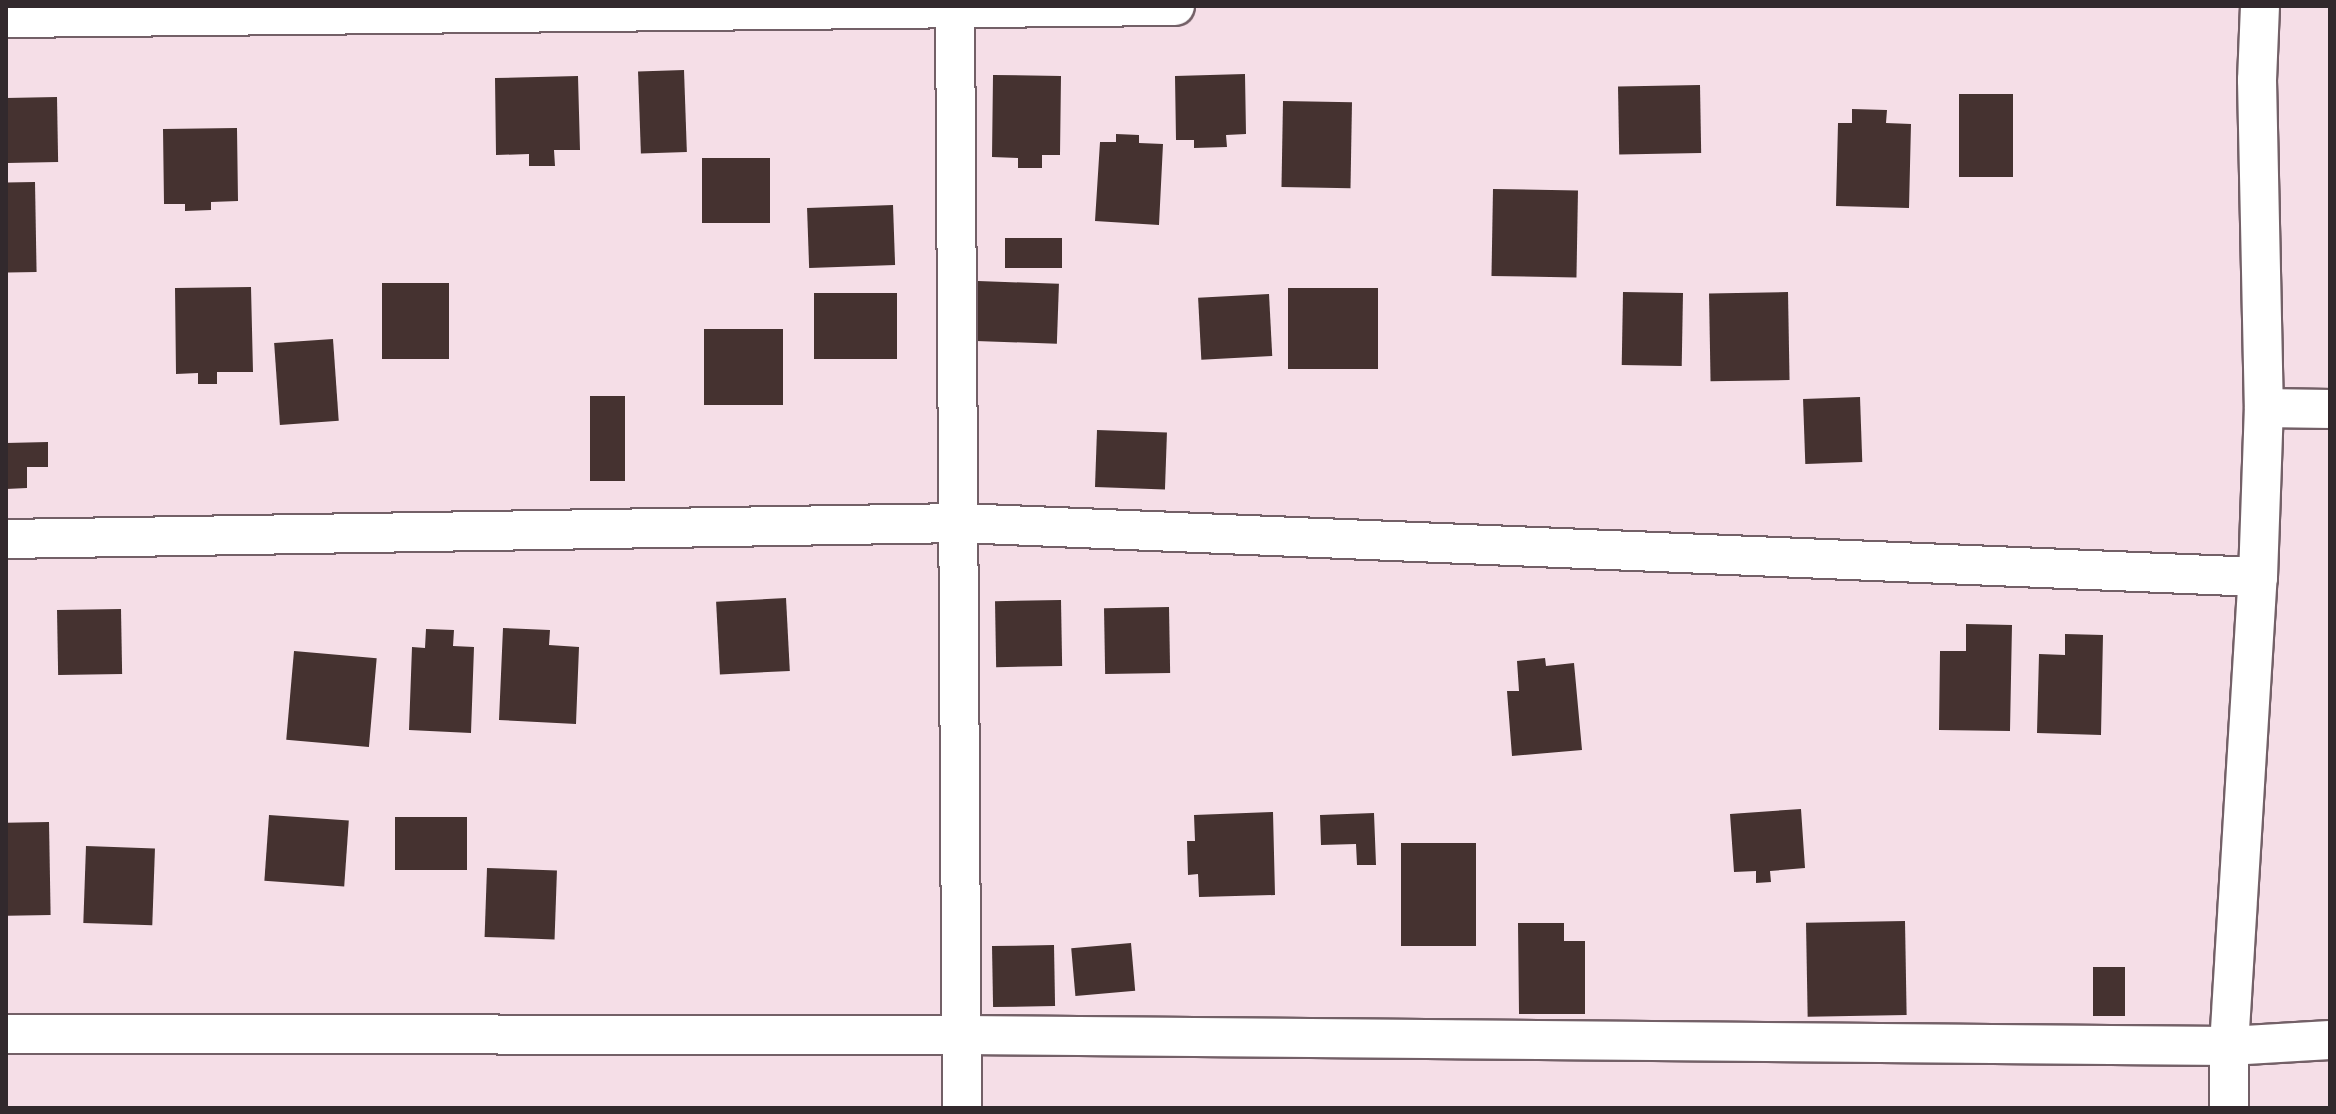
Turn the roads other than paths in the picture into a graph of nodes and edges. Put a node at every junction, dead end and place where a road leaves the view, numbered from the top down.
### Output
1 (1175, 6) edge
2 (2260, 6) edge
3 (955, 8) edge
4 (6, 18) edge
5 (2264, 408) junction
6 (2330, 409) edge
7 (959, 523) junction
8 (6, 539) edge
9 (2258, 577) junction
10 (6, 1034) edge
11 (963, 1035) junction
12 (2330, 1040) edge
13 (2229, 1046) junction
14 (962, 1108) edge
15 (2229, 1108) edge

1 - 3 street
2 - 5 street
3 - 4 street
3 - 7 street
5 - 6 street
5 - 9 street
7 - 8 street
7 - 9 street
7 - 11 street
9 - 13 street
10 - 11 street
11 - 13 street
11 - 14 street
12 - 13 street
13 - 15 street

